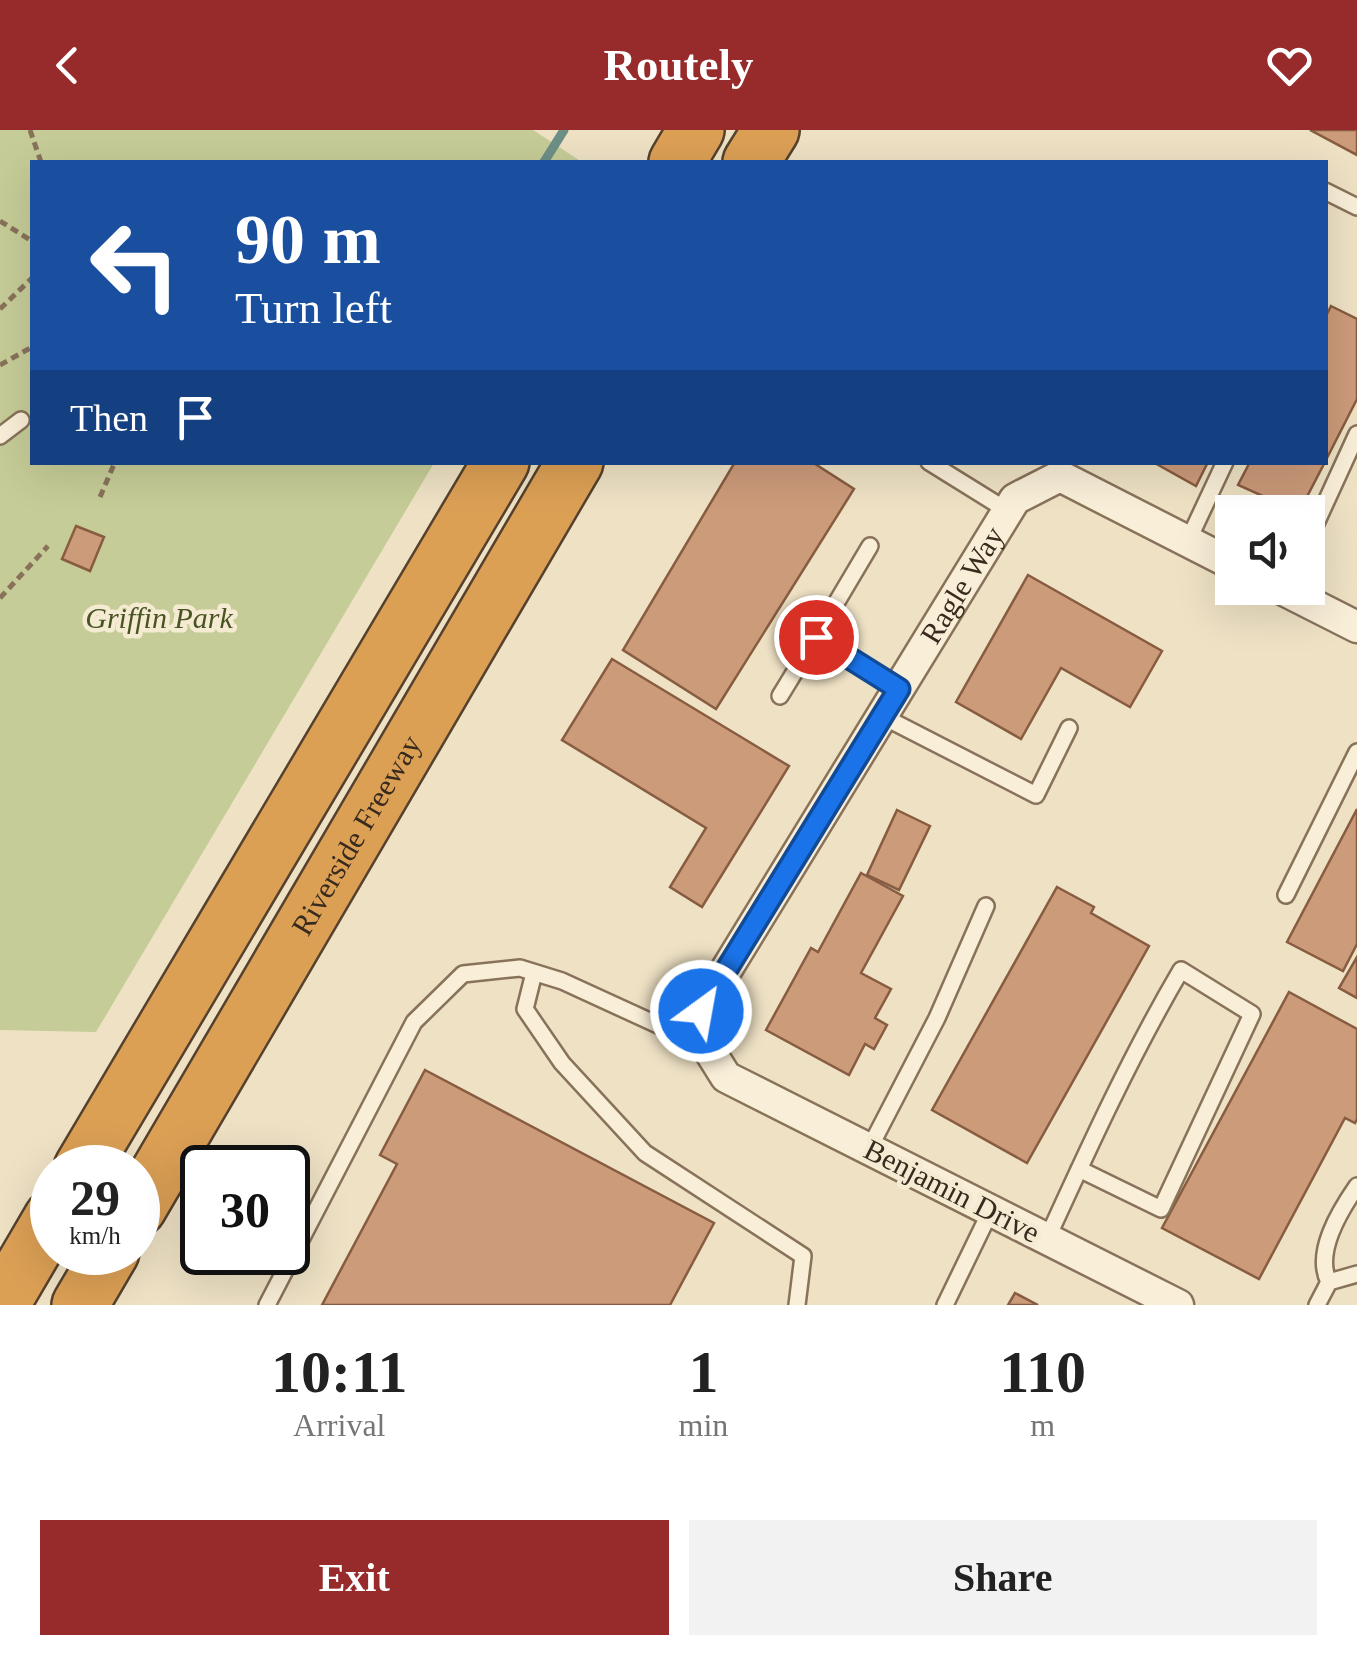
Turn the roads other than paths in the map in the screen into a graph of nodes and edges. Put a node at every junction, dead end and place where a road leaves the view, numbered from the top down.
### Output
1 (696, 130) edge
2 (770, 130) edge
3 (678, 160) edge
4 (753, 160) edge
5 (1328, 192) edge
6 (1357, 206) edge
7 (22, 420) dead end
8 (1357, 434) edge
9 (0, 436) edge
10 (500, 465) edge
11 (573, 465) edge
12 (935, 465) edge
13 (1224, 465) edge
14 (1061, 469) edge
15 (1325, 505) edge
16 (1008, 511) junction
17 (1188, 541) junction
18 (870, 546) dead end
19 (1215, 555) edge
20 (1315, 605) edge
21 (1357, 627) edge
22 (816, 637) junction
23 (899, 689) junction
24 (780, 696) dead end
25 (882, 716) junction
26 (1068, 728) dead end
27 (1357, 752) edge
28 (1286, 895) dead end
29 (986, 906) dead end
30 (534, 972) junction
31 (706, 1046) junction
32 (96, 1145) edge
33 (869, 1148) junction
34 (1079, 1169) junction
35 (160, 1170) edge
36 (1357, 1186) edge
37 (991, 1210) junction
38 (1047, 1239) junction
39 (30, 1256) edge
40 (1357, 1274) edge
41 (98, 1275) edge
42 (1330, 1282) junction
43 (1, 1305) edge
44 (80, 1305) edge
45 (267, 1305) edge
46 (797, 1305) edge
47 (945, 1305) edge
48 (1178, 1305) edge
49 (1318, 1305) edge

1 - 3 highway
2 - 4 highway
5 - 6 lane
7 - 9 lane
8 - 15 lane
10 - 32 highway, Riverside Freeway
11 - 35 highway, Riverside Freeway
12 - 16 lane
13 - 17 lane
14 - 16 street, Ragle Way
14 - 17 street
16 - 23 street, Ragle Way
17 - 19 street
18 - 22 lane
20 - 21 street
22 - 23 lane
22 - 24 lane
23 - 25 street, Ragle Way
25 - 26 lane
25 - 31 street, Ragle Way
27 - 28 lane
29 - 33 lane
30 - 31 lane
30 - 45 lane
30 - 46 lane
31 - 33 street, Benjamin Drive
33 - 37 street, Benjamin Drive
34 - 34 lane
34 - 38 lane
36 - 42 lane
37 - 38 street, Benjamin Drive
37 - 47 lane
38 - 48 street, Benjamin Drive
39 - 43 highway
40 - 42 lane
41 - 44 highway
42 - 49 lane

